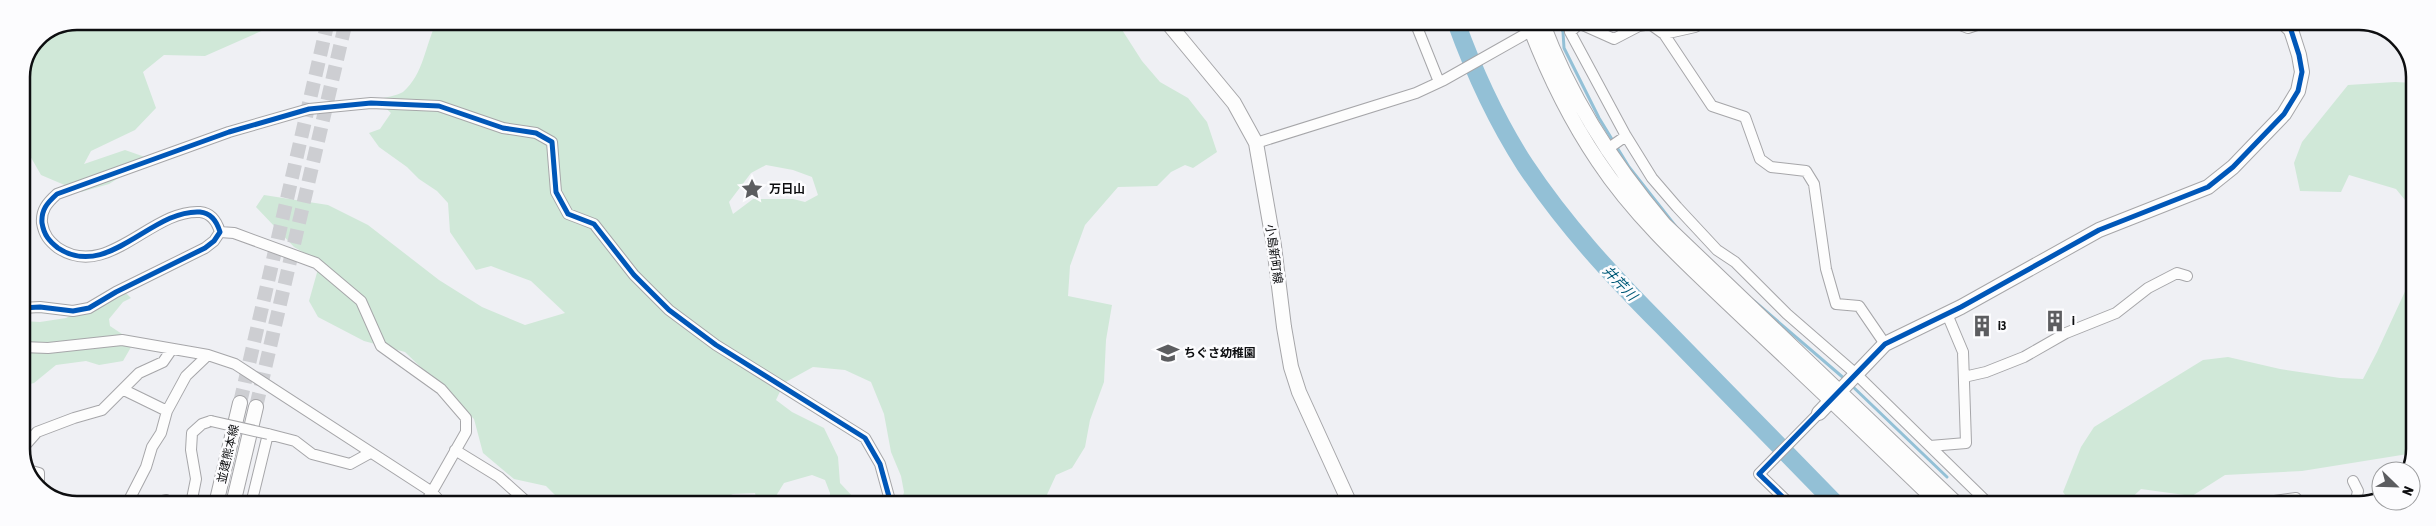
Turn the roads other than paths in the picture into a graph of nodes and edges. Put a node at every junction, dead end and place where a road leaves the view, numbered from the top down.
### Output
1 (1174, 30) edge
2 (1419, 30) edge
3 (1529, 30) edge
4 (1540, 30) edge
5 (1541, 30) edge
6 (1572, 30) edge
7 (1593, 30) edge
8 (1631, 30) edge
9 (1658, 30) edge
10 (1682, 30) edge
11 (2291, 30) edge
12 (1664, 34) junction
13 (1441, 81) junction
14 (1626, 136) junction
15 (1256, 143) junction
16 (1606, 150) junction
17 (220, 232) junction
18 (1717, 250) junction
19 (1706, 265) junction
20 (2187, 276) dead end
21 (30, 308) edge
22 (1947, 314) junction
23 (1884, 344) junction
24 (30, 347) edge
25 (172, 349) junction
26 (208, 355) junction
27 (1856, 374) junction
28 (1964, 377) junction
29 (124, 390) junction
30 (1838, 392) junction
31 (240, 403) tunnel mouth
32 (256, 408) tunnel mouth
33 (167, 411) junction
34 (1819, 413) joint
35 (268, 434) junction
36 (30, 440) edge
37 (1930, 446) junction
38 (455, 450) junction
39 (370, 452) junction
40 (2354, 481) dead end
41 (432, 492) junction
42 (131, 496) edge
43 (193, 496) edge
44 (218, 496) edge
45 (235, 496) edge
46 (253, 496) edge
47 (430, 496) edge
48 (435, 496) edge
49 (522, 496) edge
50 (889, 496) edge
51 (1346, 496) edge
52 (1782, 496) edge
53 (1933, 496) edge
54 (1948, 496) edge
55 (1981, 496) edge
56 (2357, 496) edge

1 - 15 street, 小島新町線
2 - 13 street
3 - 13 street
4 - 30 street
5 - 16 street
6 - 14 street
7 - 8 street
9 - 12 street
10 - 12 street
11 - 22 street
12 - 23 street
13 - 15 street
14 - 16 street
14 - 18 street
15 - 51 street, 小島新町線
16 - 19 street
17 - 21 street
17 - 38 street
17 - 50 street
18 - 19 street
18 - 27 street
19 - 30 street
20 - 28 street
22 - 23 street
22 - 28 street
23 - 27 street
24 - 25 street
25 - 26 street
25 - 29 street
26 - 33 street
26 - 39 street
27 - 30 street
27 - 37 street
28 - 37 street
29 - 33 street
29 - 36 street
30 - 34 street
30 - 53 street
30 - 54 street
31 - 44 street, 並建熊本線
32 - 45 street, 並建熊本線
33 - 42 street
34 - 52 street
35 - 39 street
35 - 43 street, bridge
35 - 46 street
37 - 55 street
38 - 41 street
38 - 49 street
39 - 41 street
40 - 56 street
41 - 47 street
41 - 48 street

